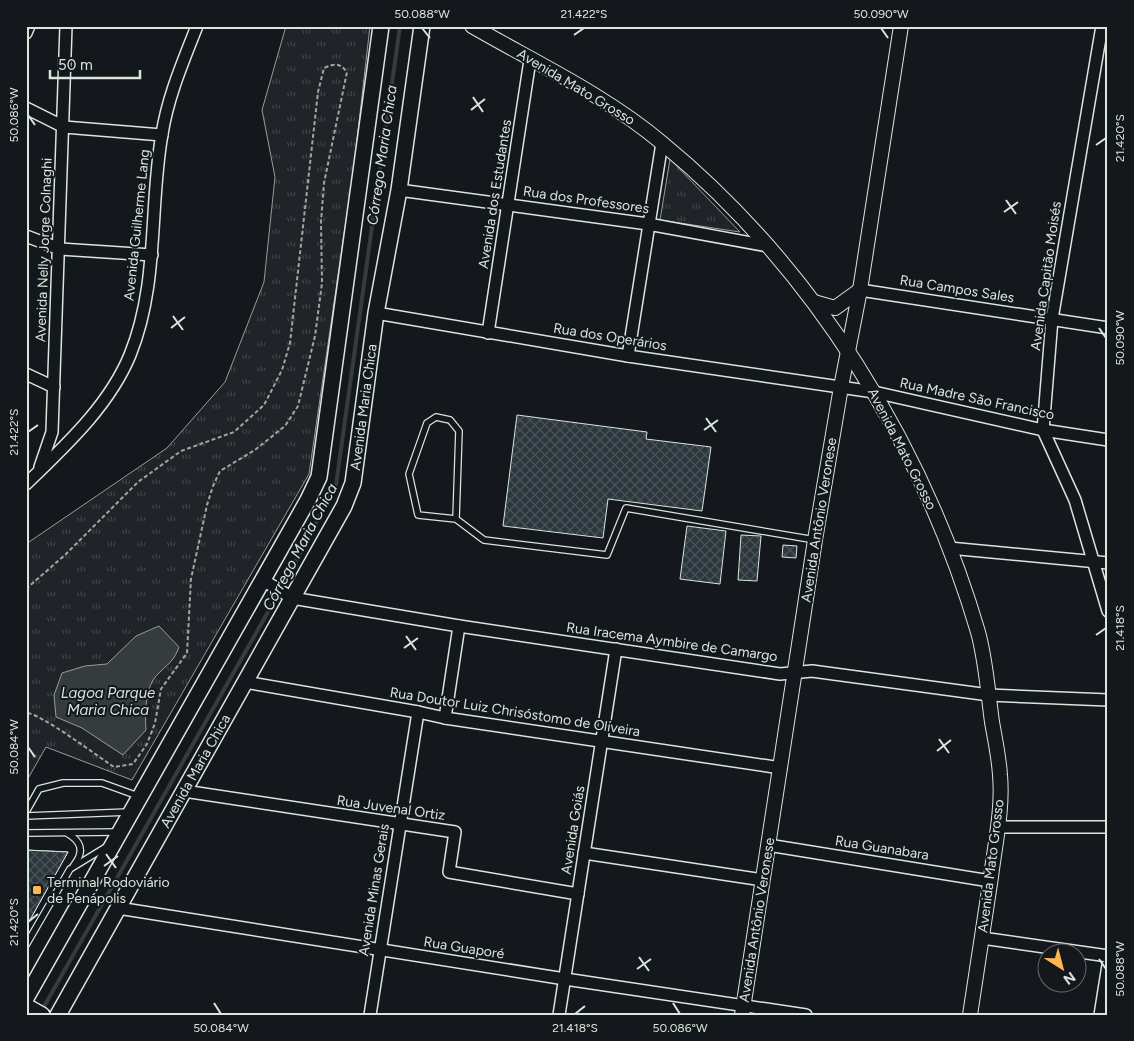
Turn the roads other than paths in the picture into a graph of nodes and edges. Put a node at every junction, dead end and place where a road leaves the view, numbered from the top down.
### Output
1 (29, 26) edge
2 (66, 26) edge
3 (197, 26) edge
4 (381, 26) edge
5 (422, 26) edge
6 (472, 26) edge
7 (901, 26) edge
8 (1102, 26) edge
9 (26, 32) edge
10 (530, 60) junction
11 (26, 108) edge
12 (64, 128) junction
13 (162, 135) junction
14 (662, 143) junction
15 (399, 190) junction
16 (508, 205) junction
17 (648, 224) junction
18 (26, 236) edge
19 (768, 246) junction
20 (60, 250) junction
21 (152, 255) junction
22 (860, 290) junction
23 (814, 302) junction
24 (376, 313) junction
25 (1052, 319) junction
26 (1108, 328) edge
27 (488, 333) junction
28 (848, 355) junction
29 (628, 356) junction
30 (26, 374) edge
31 (841, 386) junction
32 (54, 387) junction
33 (874, 392) junction
34 (1043, 430) junction
35 (1108, 440) edge
36 (39, 472) junction
37 (26, 484) edge
38 (456, 519) junction
39 (815, 540) junction
40 (949, 548) junction
41 (1095, 562) junction
42 (1108, 563) edge
43 (265, 581) junction
44 (291, 597) junction
45 (1108, 611) edge
46 (459, 626) junction
47 (616, 650) junction
48 (796, 672) junction
49 (245, 682) junction
50 (989, 695) junction
51 (1108, 700) edge
52 (418, 712) junction
53 (444, 718) junction
54 (602, 741) junction
55 (781, 768) junction
56 (184, 791) junction
57 (140, 796) junction
58 (26, 812) edge
59 (131, 812) junction
60 (26, 816) edge
61 (399, 824) junction
62 (998, 827) junction
63 (1108, 827) edge
64 (67, 832) junction
65 (26, 833) edge
66 (117, 837) junction
67 (768, 846) junction
68 (584, 853) junction
69 (70, 870) junction
70 (763, 880) junction
71 (990, 881) junction
72 (578, 894) junction
73 (118, 908) junction
74 (982, 938) junction
75 (26, 945) edge
76 (380, 950) junction
77 (1108, 956) edge
78 (1108, 965) edge
79 (564, 979) junction
80 (26, 998) edge
81 (26, 1006) edge
82 (743, 1009) edge
83 (42, 1015) edge
84 (58, 1015) edge
85 (370, 1015) edge
86 (559, 1015) edge
87 (806, 1015) edge
88 (970, 1015) edge
89 (1100, 1015) edge

1 - 9 street
2 - 12 street, Avenida Nelly Jorge Colnaghi
3 - 13 street, Avenida Guilherme Lang
4 - 43 main road
5 - 15 main road, Avenida Maria Chica
6 - 10 street, Avenida Mato Grosso
7 - 22 street, Avenida Antônio Veronese
8 - 25 street, Avenida Capitão Moisés
10 - 14 street, Avenida Mato Grosso
10 - 16 street, Avenida dos Estudantes
11 - 12 street
12 - 13 street
12 - 20 street, Avenida Nelly Jorge Colnaghi
13 - 21 street, Avenida Guilherme Lang
14 - 17 street
14 - 19 street, Avenida Mato Grosso
15 - 16 street, Rua dos Professores
15 - 24 main road, Avenida Maria Chica
16 - 17 street, Rua dos Professores
16 - 27 street, Avenida dos Estudantes
17 - 19 street, Rua dos Professores
17 - 29 street
18 - 20 street
19 - 23 street, Avenida Mato Grosso
20 - 21 street
20 - 32 street, Avenida Nelly Jorge Colnaghi
21 - 36 street, Avenida Guilherme Lang
22 - 23 street
22 - 25 street, Rua Campos Sales
22 - 28 street, Avenida Antônio Veronese
23 - 28 street, Avenida Mato Grosso
24 - 27 street, Rua dos Operários
24 - 44 main road, Avenida Maria Chica
25 - 26 street, Rua Campos Sales
25 - 34 street, Avenida Capitão Moisés
27 - 29 street, Rua dos Operários
28 - 31 street, Avenida Antônio Veronese
28 - 33 street, Avenida Mato Grosso
29 - 31 street, Rua dos Operários
30 - 32 street
31 - 33 street, Rua Madre São Francisco
31 - 39 street, Avenida Antônio Veronese
32 - 36 street, Avenida Nelly Jorge Colnaghi
33 - 34 street, Rua Madre São Francisco
33 - 40 street, Avenida Mato Grosso
34 - 35 street, Rua Madre São Francisco
34 - 41 street, Avenida Capitão Moisés
36 - 37 street, Avenida Guilherme Lang
38 - 38 lane
38 - 39 lane
39 - 48 street, Avenida Antônio Veronese
40 - 41 street
40 - 50 street, Avenida Mato Grosso
41 - 42 street
41 - 45 street, Avenida Capitão Moisés
43 - 44 street
43 - 57 main road
44 - 46 street, Rua Iracema Aymbire de Camargo
44 - 49 main road, Avenida Maria Chica
46 - 47 street, Rua Iracema Aymbire de Camargo
46 - 53 street
47 - 48 street, Rua Iracema Aymbire de Camargo
47 - 54 street, Avenida Goiás
48 - 50 street, Rua Iracema Aymbire de Camargo
48 - 55 street, Avenida Antônio Veronese
49 - 52 street, Rua Doutor Luiz Chrisóstomo de Oliveira
49 - 56 main road, Avenida Maria Chica
50 - 51 street, Rua Iracema Aymbire de Camargo
50 - 62 street, Avenida Mato Grosso
52 - 53 street, Rua Doutor Luiz Chrisóstomo de Oliveira
52 - 61 street, Avenida Minas Gerais
53 - 54 street, Rua Doutor Luiz Chrisóstomo de Oliveira
54 - 55 street, Rua Doutor Luiz Chrisóstomo de Oliveira
54 - 68 street, Avenida Goiás
55 - 67 street, Avenida Antônio Veronese
56 - 61 street, Rua Juvenal Ortiz
56 - 73 main road, Avenida Maria Chica
57 - 58 lane
57 - 59 main road
59 - 60 lane
59 - 66 main road
61 - 72 street, Rua Juvenal Ortiz
61 - 76 street, Avenida Minas Gerais
62 - 63 street
62 - 71 street, Avenida Mato Grosso
64 - 65 lane
64 - 66 lane
64 - 69 lane
66 - 69 lane
66 - 80 main road
67 - 70 street, Avenida Antônio Veronese
67 - 71 street, Rua Guanabara
68 - 70 street
68 - 72 street, Avenida Goiás
69 - 75 lane
70 - 82 street, Avenida Antônio Veronese
71 - 74 street, Avenida Mato Grosso
72 - 79 street, Avenida Goiás
73 - 76 street, Rua Guaporé
73 - 84 main road, Avenida Maria Chica
74 - 77 street
74 - 88 street, Avenida Mato Grosso
76 - 79 street, Rua Guaporé
76 - 85 street, Avenida Minas Gerais
78 - 89 street
79 - 82 street, Rua Guaporé
79 - 86 street, Avenida Goiás
81 - 83 main road
82 - 87 street, Rua Guaporé

